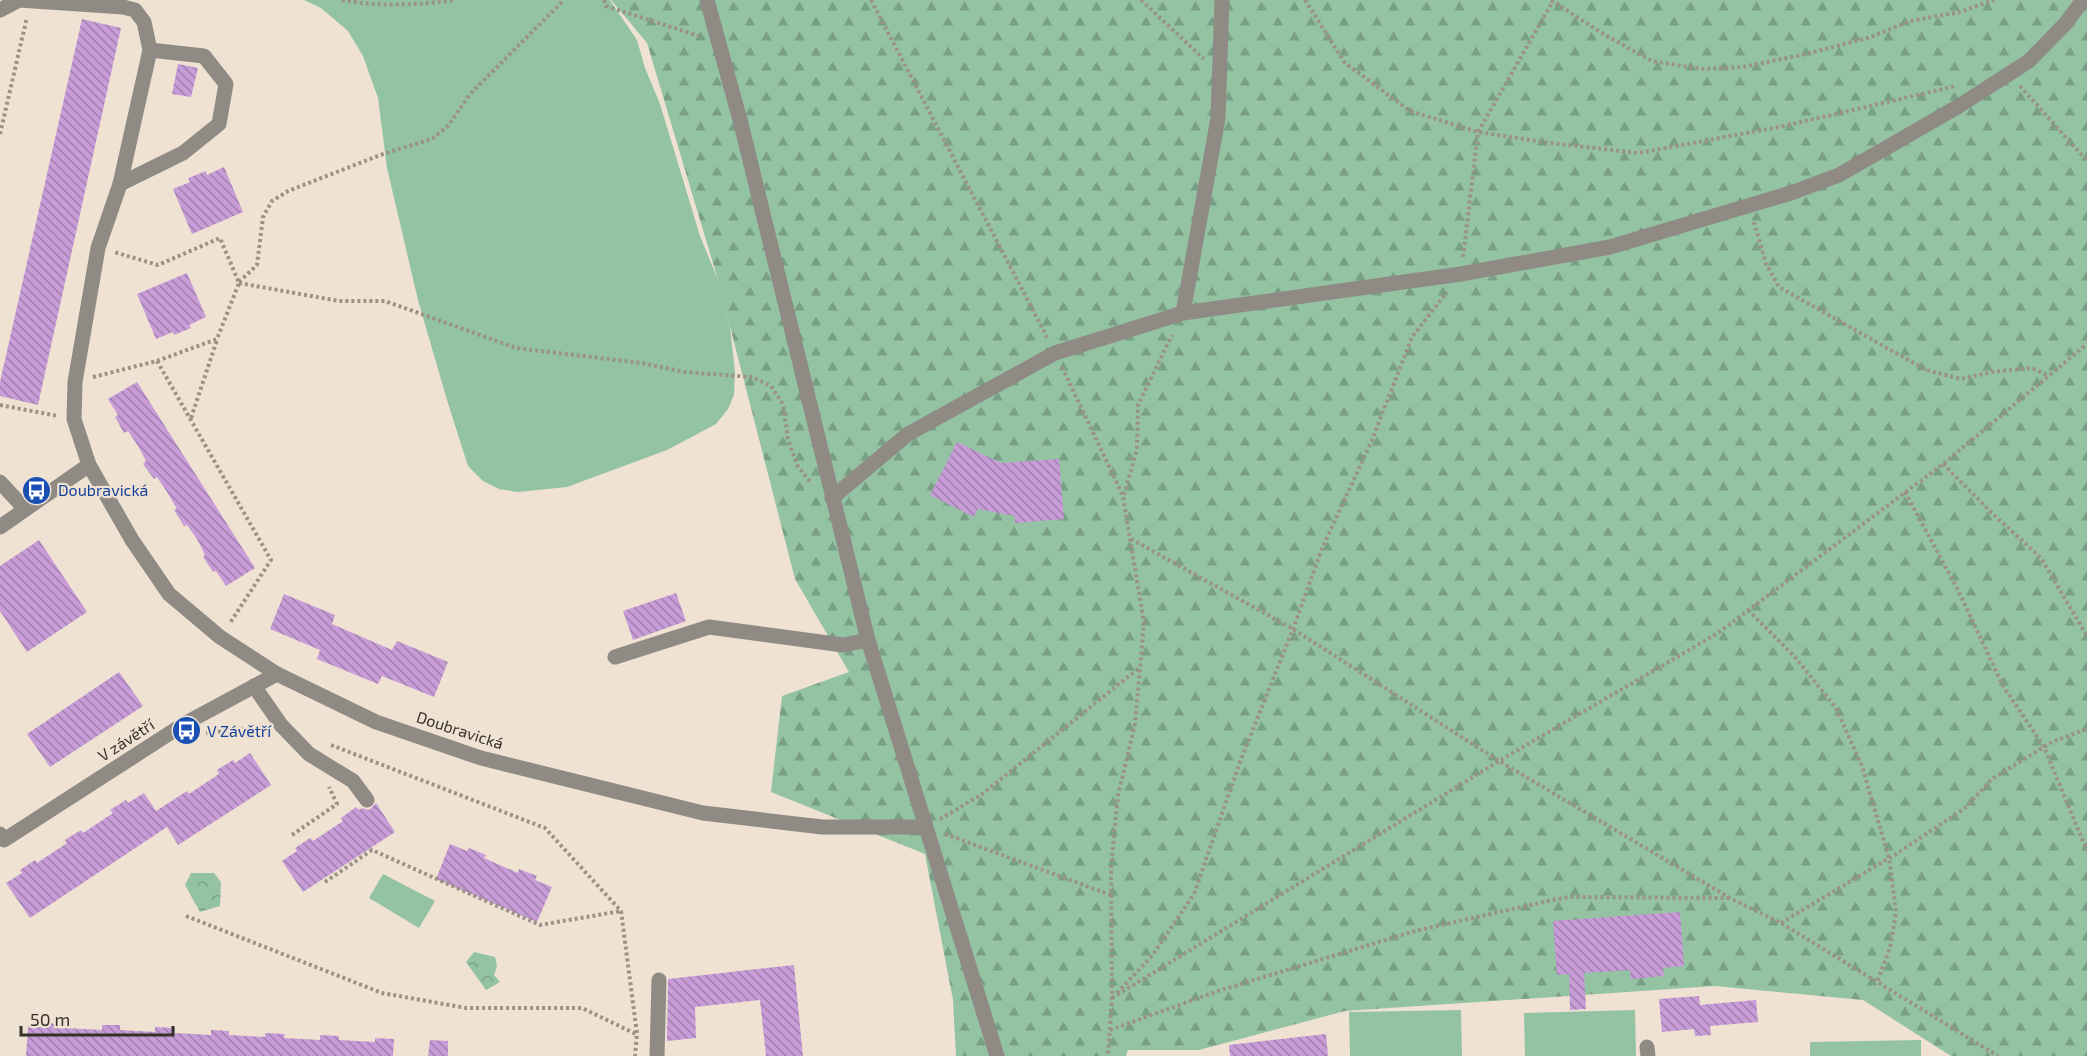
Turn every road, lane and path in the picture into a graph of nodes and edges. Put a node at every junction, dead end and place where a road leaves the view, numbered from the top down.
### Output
1 (342, 0) edge
2 (455, 0) edge
3 (564, 0) edge
4 (604, 0) edge
5 (707, 0) edge
6 (871, 0) edge
7 (1141, 0) edge
8 (1222, 0) edge
9 (1305, 0) edge
10 (1994, 0) edge
11 (2083, 0) edge
12 (1552, 1) edge
13 (24, 6) edge
14 (0, 10) edge
15 (718, 42) junction
16 (150, 50) junction
17 (1220, 74) junction
18 (2010, 74) junction
19 (1964, 84) dead end
20 (1478, 132) junction
21 (0, 134) edge
22 (2087, 161) edge
23 (120, 184) junction
24 (1750, 206) junction
25 (98, 248) junction
26 (1461, 274) junction
27 (239, 283) junction
28 (1183, 313) junction
29 (217, 339) junction
30 (2087, 344) edge
31 (1055, 353) junction
32 (156, 361) junction
33 (2049, 376) junction
34 (75, 382) junction
35 (0, 405) edge
36 (74, 419) junction
37 (191, 419) junction
38 (1943, 464) junction
39 (89, 465) junction
40 (0, 482) edge
41 (1905, 492) junction
42 (1124, 496) junction
43 (832, 498) junction
44 (25, 509) junction
45 (0, 526) edge
46 (1130, 539) junction
47 (1748, 610) junction
48 (1293, 629) junction
49 (2087, 636) edge
50 (220, 637) junction
51 (868, 640) junction
52 (615, 657) dead end
53 (1140, 667) junction
54 (277, 674) junction
55 (254, 686) junction
56 (189, 722) junction
57 (281, 726) junction
58 (2087, 729) edge
59 (2044, 747) junction
60 (316, 759) junction
61 (1499, 761) junction
62 (367, 800) dead end
63 (926, 827) junction
64 (0, 834) edge
65 (292, 835) dead end
66 (2087, 851) edge
67 (1889, 858) junction
68 (325, 882) dead end
69 (1111, 895) junction
70 (1730, 898) junction
71 (621, 911) junction
72 (186, 916) dead end
73 (1781, 923) junction
74 (659, 980) dead end
75 (1877, 982) junction
76 (1112, 998) junction
77 (1110, 1030) junction
78 (637, 1034) junction
79 (635, 1056) edge
80 (657, 1056) edge
81 (997, 1056) edge
82 (1108, 1056) edge
83 (1998, 1056) edge

1 - 2 path
3 - 27 path
4 - 15 path
5 - 15 street
6 - 31 path
7 - 17 path
8 - 17 street
9 - 20 path
10 - 12 path
11 - 18 street
12 - 20 path
13 - 14 street
13 - 16 street
13 - 21 path
15 - 43 street
16 - 23 street, Doubravická
16 - 23 street
17 - 28 street
18 - 22 path
18 - 24 street
19 - 20 path
20 - 26 path
23 - 25 street, Doubravická
24 - 26 street
24 - 33 path
25 - 27 path
25 - 34 street, Doubravická
26 - 28 street
26 - 48 path
27 - 29 path
27 - 43 path
28 - 31 street
28 - 42 path
29 - 32 path
29 - 37 path
30 - 33 path
31 - 42 path
31 - 43 street
32 - 34 path
32 - 37 path
33 - 38 path
34 - 36 street, Doubravická
35 - 36 path
36 - 39 street, Doubravická
37 - 50 path
38 - 41 path
38 - 49 path
39 - 44 street
39 - 50 street, Doubravická
40 - 44 street
41 - 47 path
41 - 59 path
42 - 46 path
43 - 51 street
44 - 45 street
46 - 48 path
46 - 53 path
47 - 61 path
47 - 67 path
48 - 61 path
48 - 76 path
50 - 54 street, Doubravická
51 - 52 street
51 - 63 street
53 - 63 path
53 - 69 path
54 - 55 street, V závětří
54 - 63 street, Doubravická
55 - 56 street, V závětří
55 - 57 street
56 - 57 path
56 - 64 street, V závětří
57 - 60 street
58 - 59 path
59 - 66 path
59 - 67 path
60 - 62 street
60 - 65 path
60 - 71 path
61 - 70 path
61 - 76 path
63 - 69 path
63 - 81 street
67 - 73 path
67 - 75 path
68 - 71 path
69 - 76 path
70 - 73 path
70 - 77 path
71 - 78 path
72 - 78 path
73 - 75 path
74 - 80 street
75 - 83 path
76 - 77 path
77 - 82 path
78 - 79 path

